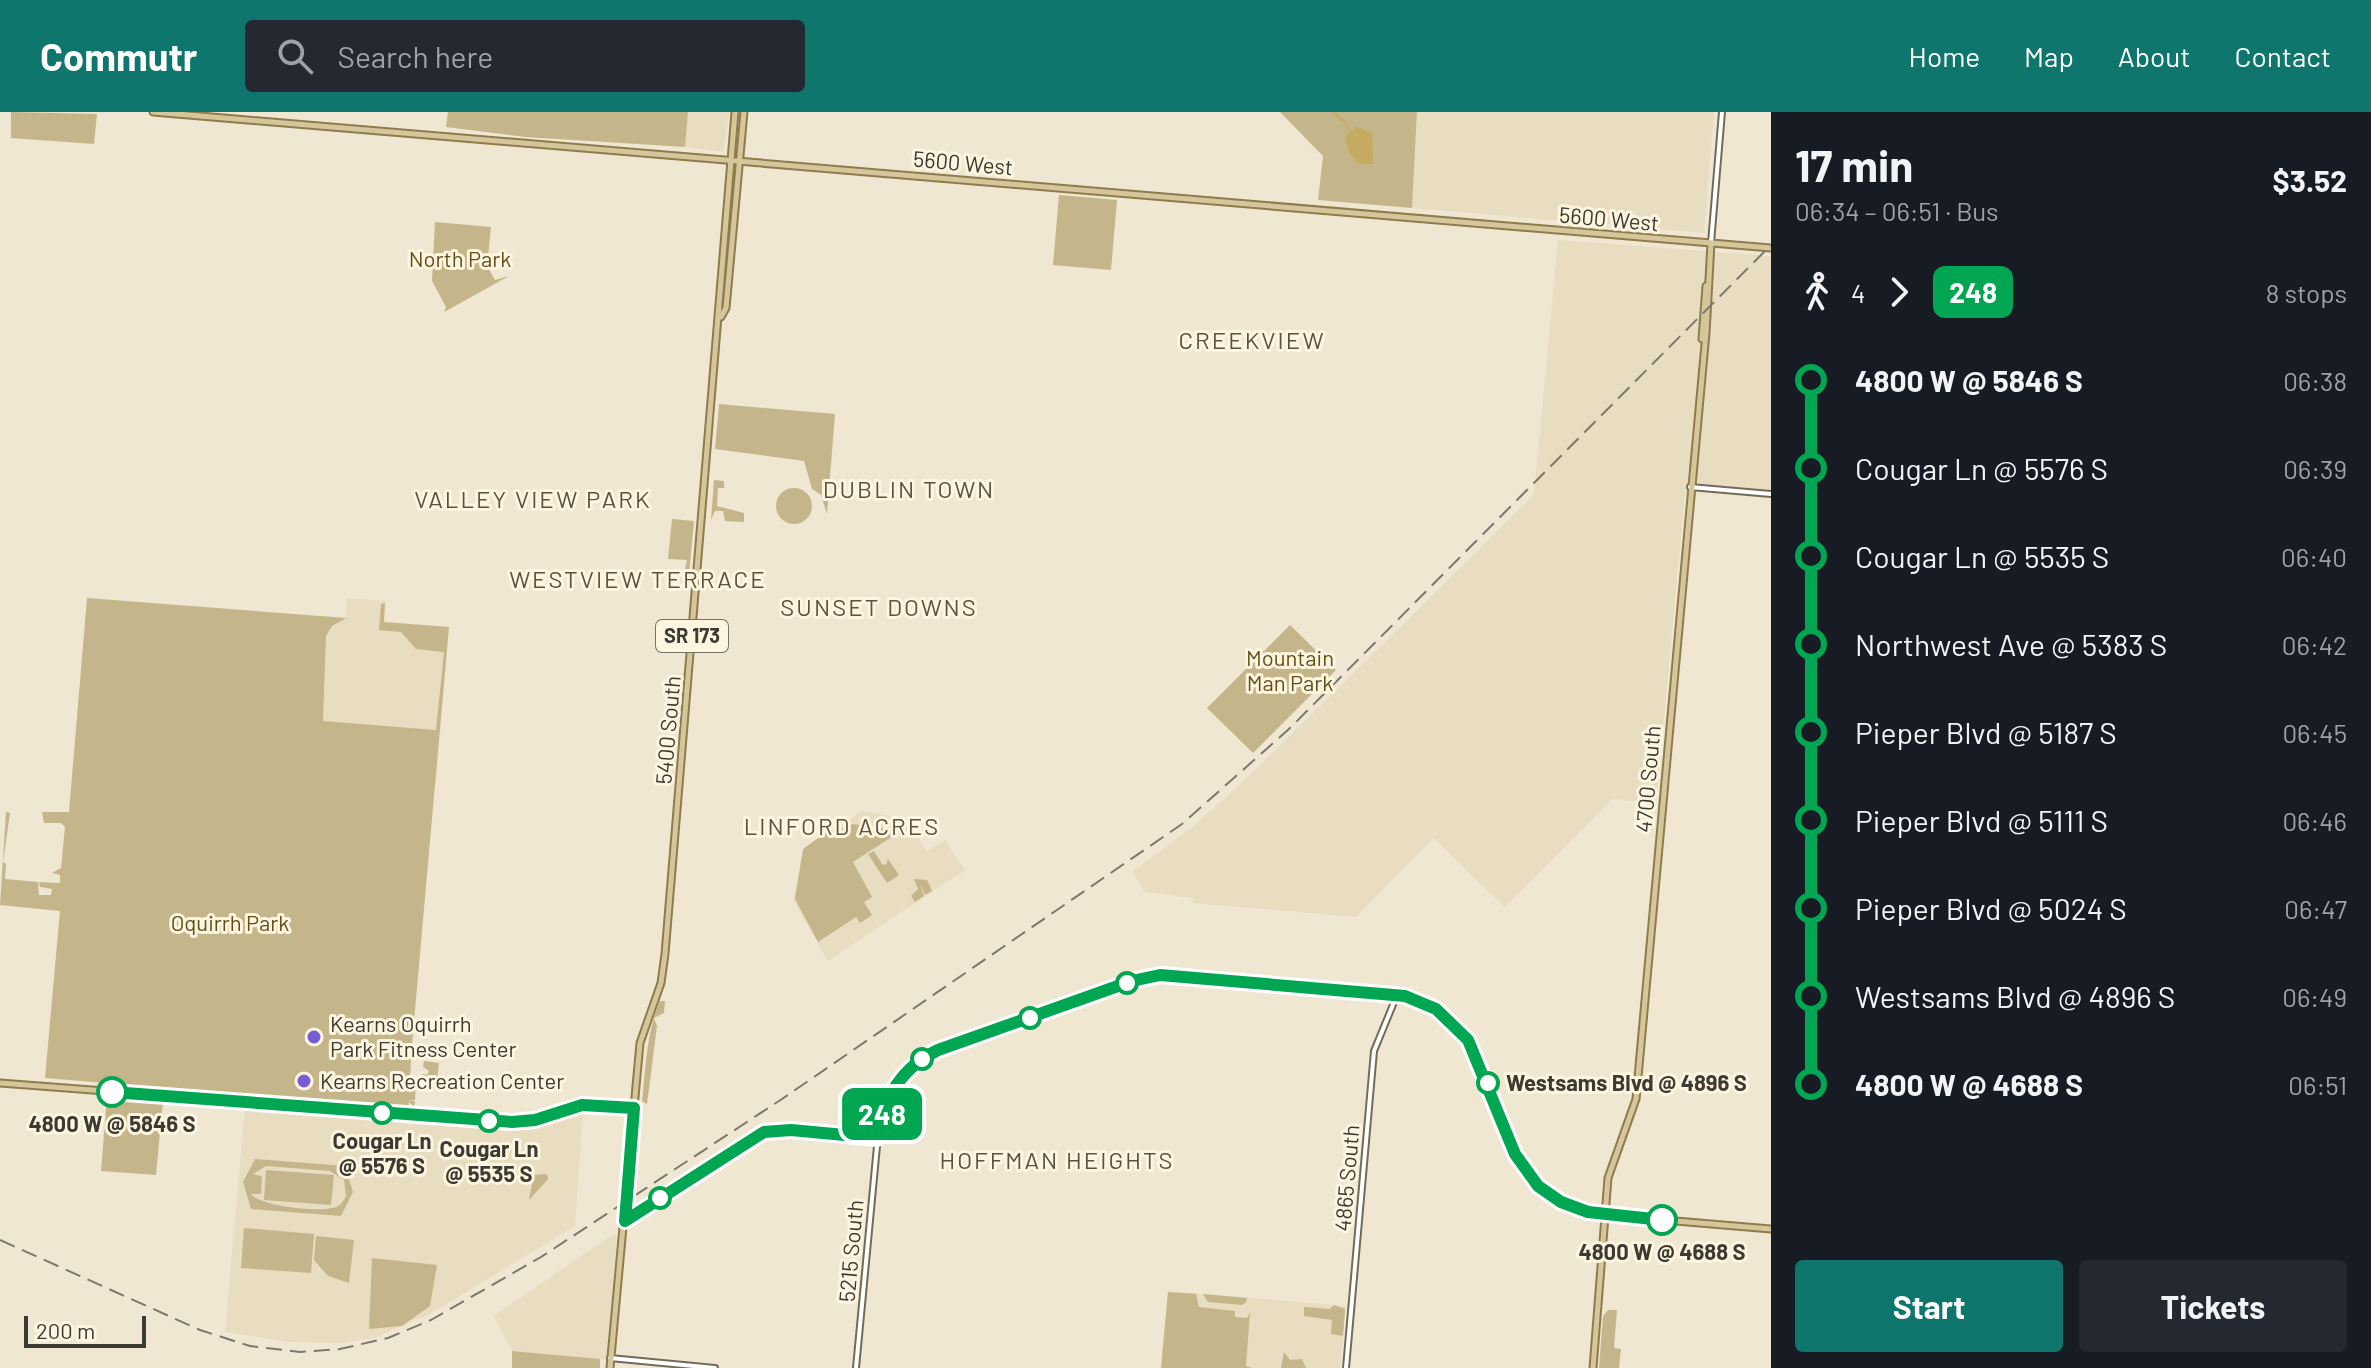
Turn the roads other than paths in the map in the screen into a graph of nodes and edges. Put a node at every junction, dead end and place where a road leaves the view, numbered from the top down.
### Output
1 (153, 112) edge
2 (735, 112) edge
3 (744, 112) edge
4 (1722, 112) edge
5 (730, 160) junction
6 (740, 160) junction
7 (1711, 243) junction
8 (1771, 248) edge
9 (720, 318) junction
10 (1690, 487) junction
11 (1771, 494) edge
12 (1397, 995) junction
13 (0, 1083) edge
14 (634, 1108) junction
15 (877, 1138) junction
16 (1604, 1215) junction
17 (625, 1221) junction
18 (1771, 1229) edge
19 (610, 1358) junction
20 (610, 1368) edge
21 (715, 1368) edge
22 (856, 1368) edge
23 (1346, 1368) edge
24 (1593, 1368) edge

1 - 5 main road, 5600 West
2 - 5 main road, 5400 South / SR 173
3 - 6 main road, 5400 South / SR 173
4 - 7 street, 4700 South
5 - 6 main road, 5600 West
5 - 9 main road, 5400 South / SR 173
6 - 7 main road, 5600 West
6 - 9 main road, 5400 South / SR 173
7 - 8 main road, 5600 West
7 - 10 main road, 4700 South
9 - 14 main road, 5400 South / SR 173
10 - 11 street
10 - 16 main road, 4700 South
12 - 15 street, 5215 South
12 - 16 street, 5215 South
12 - 23 street, 4865 South
13 - 14 main road
14 - 17 main road, SR 173
15 - 17 street
15 - 22 street, 5215 South
16 - 18 main road
16 - 24 main road, 4700 South
17 - 19 main road, SR 173
19 - 20 main road, SR 173
19 - 21 street

